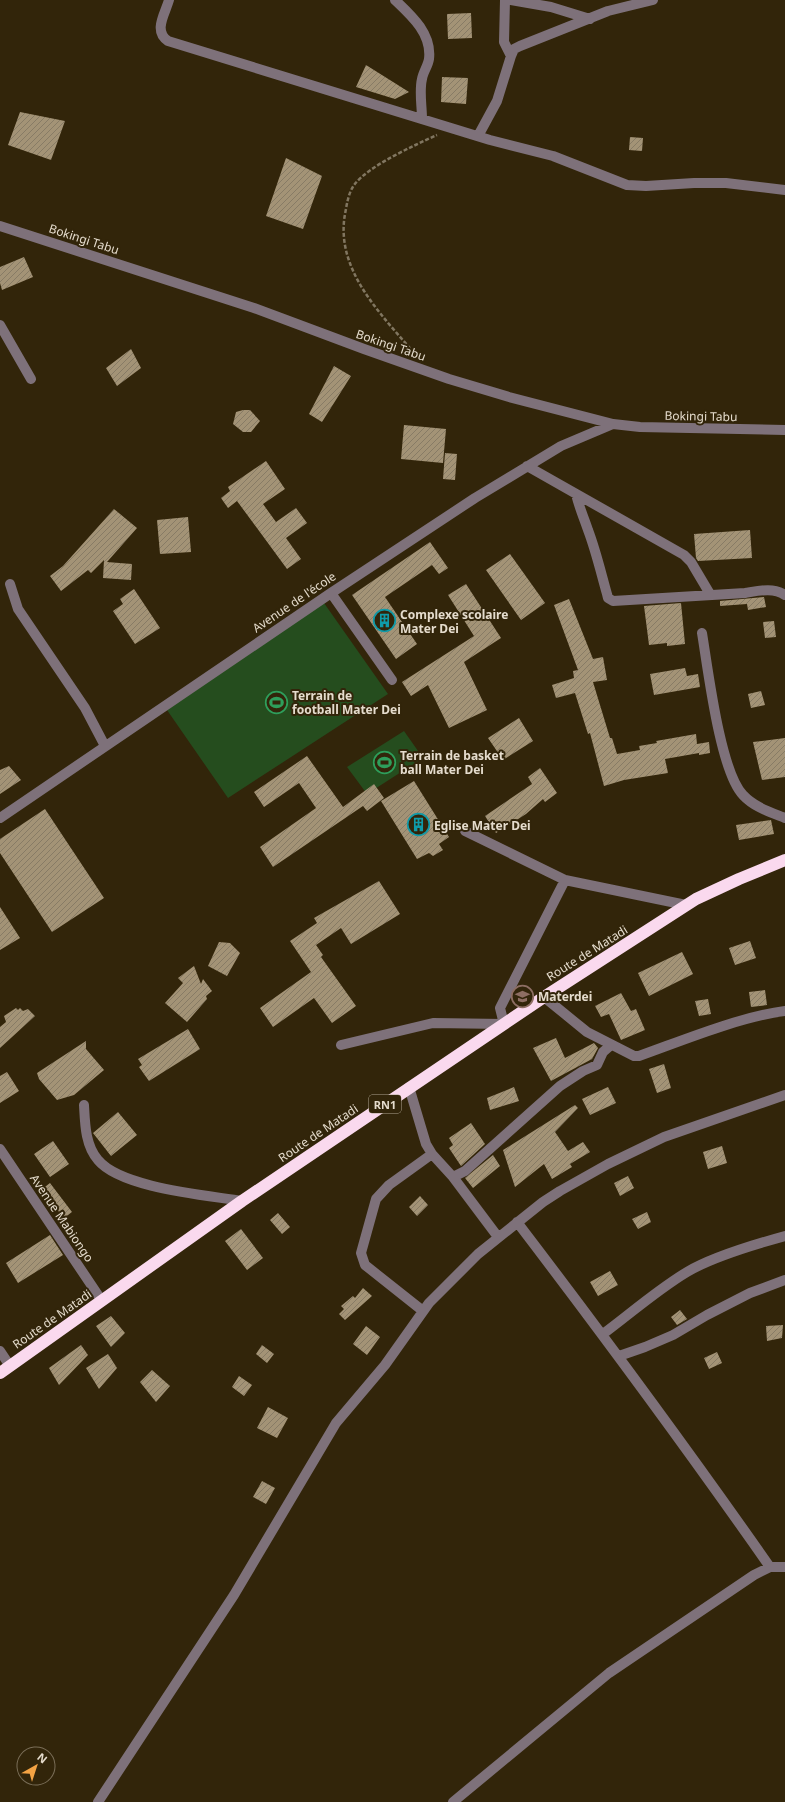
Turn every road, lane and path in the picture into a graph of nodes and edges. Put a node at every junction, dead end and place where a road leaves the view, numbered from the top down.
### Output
1 (169, 0) edge
2 (395, 0) edge
3 (505, 0) edge
4 (511, 0) edge
5 (653, 0) edge
6 (590, 19) junction
7 (511, 56) junction
8 (422, 119) junction
9 (458, 130) junction
10 (478, 136) junction
11 (785, 190) edge
12 (0, 226) edge
13 (0, 325) edge
14 (415, 354) dead end
15 (31, 379) dead end
16 (613, 424) junction
17 (785, 430) edge
18 (527, 466) junction
19 (576, 494) junction
20 (10, 584) dead end
21 (331, 593) junction
22 (710, 594) junction
23 (785, 595) edge
24 (702, 633) dead end
25 (392, 680) dead end
26 (105, 746) junction
27 (0, 818) edge
28 (785, 818) edge
29 (465, 831) dead end
30 (785, 860) edge
31 (565, 880) junction
32 (686, 905) junction
33 (544, 996) junction
34 (785, 1011) edge
35 (504, 1024) junction
36 (341, 1045) dead end
37 (611, 1045) junction
38 (409, 1087) junction
39 (785, 1095) edge
40 (84, 1105) dead end
41 (0, 1149) edge
42 (432, 1154) junction
43 (453, 1177) junction
44 (242, 1201) junction
45 (517, 1222) junction
46 (785, 1236) edge
47 (498, 1237) junction
48 (785, 1280) edge
49 (102, 1301) junction
50 (423, 1311) junction
51 (603, 1334) junction
52 (0, 1350) edge
53 (619, 1356) junction
54 (10, 1366) junction
55 (0, 1373) edge
56 (785, 1566) edge
57 (770, 1567) junction
58 (98, 1802) edge
59 (453, 1802) edge

1 - 8 street
2 - 8 street
3 - 7 street
4 - 6 street
5 - 6 street
6 - 7 street
7 - 10 street
8 - 9 street
9 - 10 street
9 - 14 path
10 - 11 street
12 - 16 street, Bokingi Tabu
13 - 15 street
16 - 17 street, Bokingi Tabu
16 - 18 street, Avenue de l'école
18 - 19 street
18 - 21 street, Avenue de l'école
19 - 22 street
19 - 22 street
20 - 26 street
21 - 25 street
21 - 26 street, Avenue de l'école
22 - 23 street
24 - 28 street
26 - 27 street, Avenue de l'école
29 - 31 street
30 - 32 highway, Route de Matadi / RN1
31 - 32 street
31 - 35 street
32 - 33 highway, Route de Matadi / RN1
33 - 35 highway, Route de Matadi / RN1
33 - 37 street
34 - 37 street
35 - 36 street
35 - 38 highway, Route de Matadi / RN1
37 - 43 street
38 - 42 street
38 - 44 highway, Route de Matadi / RN1
39 - 45 street
40 - 44 street
41 - 49 street, Avenue Mabiongo
42 - 43 street
42 - 50 street
43 - 47 street
44 - 49 highway, Route de Matadi / RN1
45 - 47 street
45 - 51 street
46 - 51 street
47 - 50 street
48 - 53 street
49 - 54 highway, Route de Matadi / RN1
50 - 58 street
51 - 53 street
52 - 54 street
53 - 57 street
54 - 55 highway, Route de Matadi / RN1
56 - 57 street
57 - 59 street

